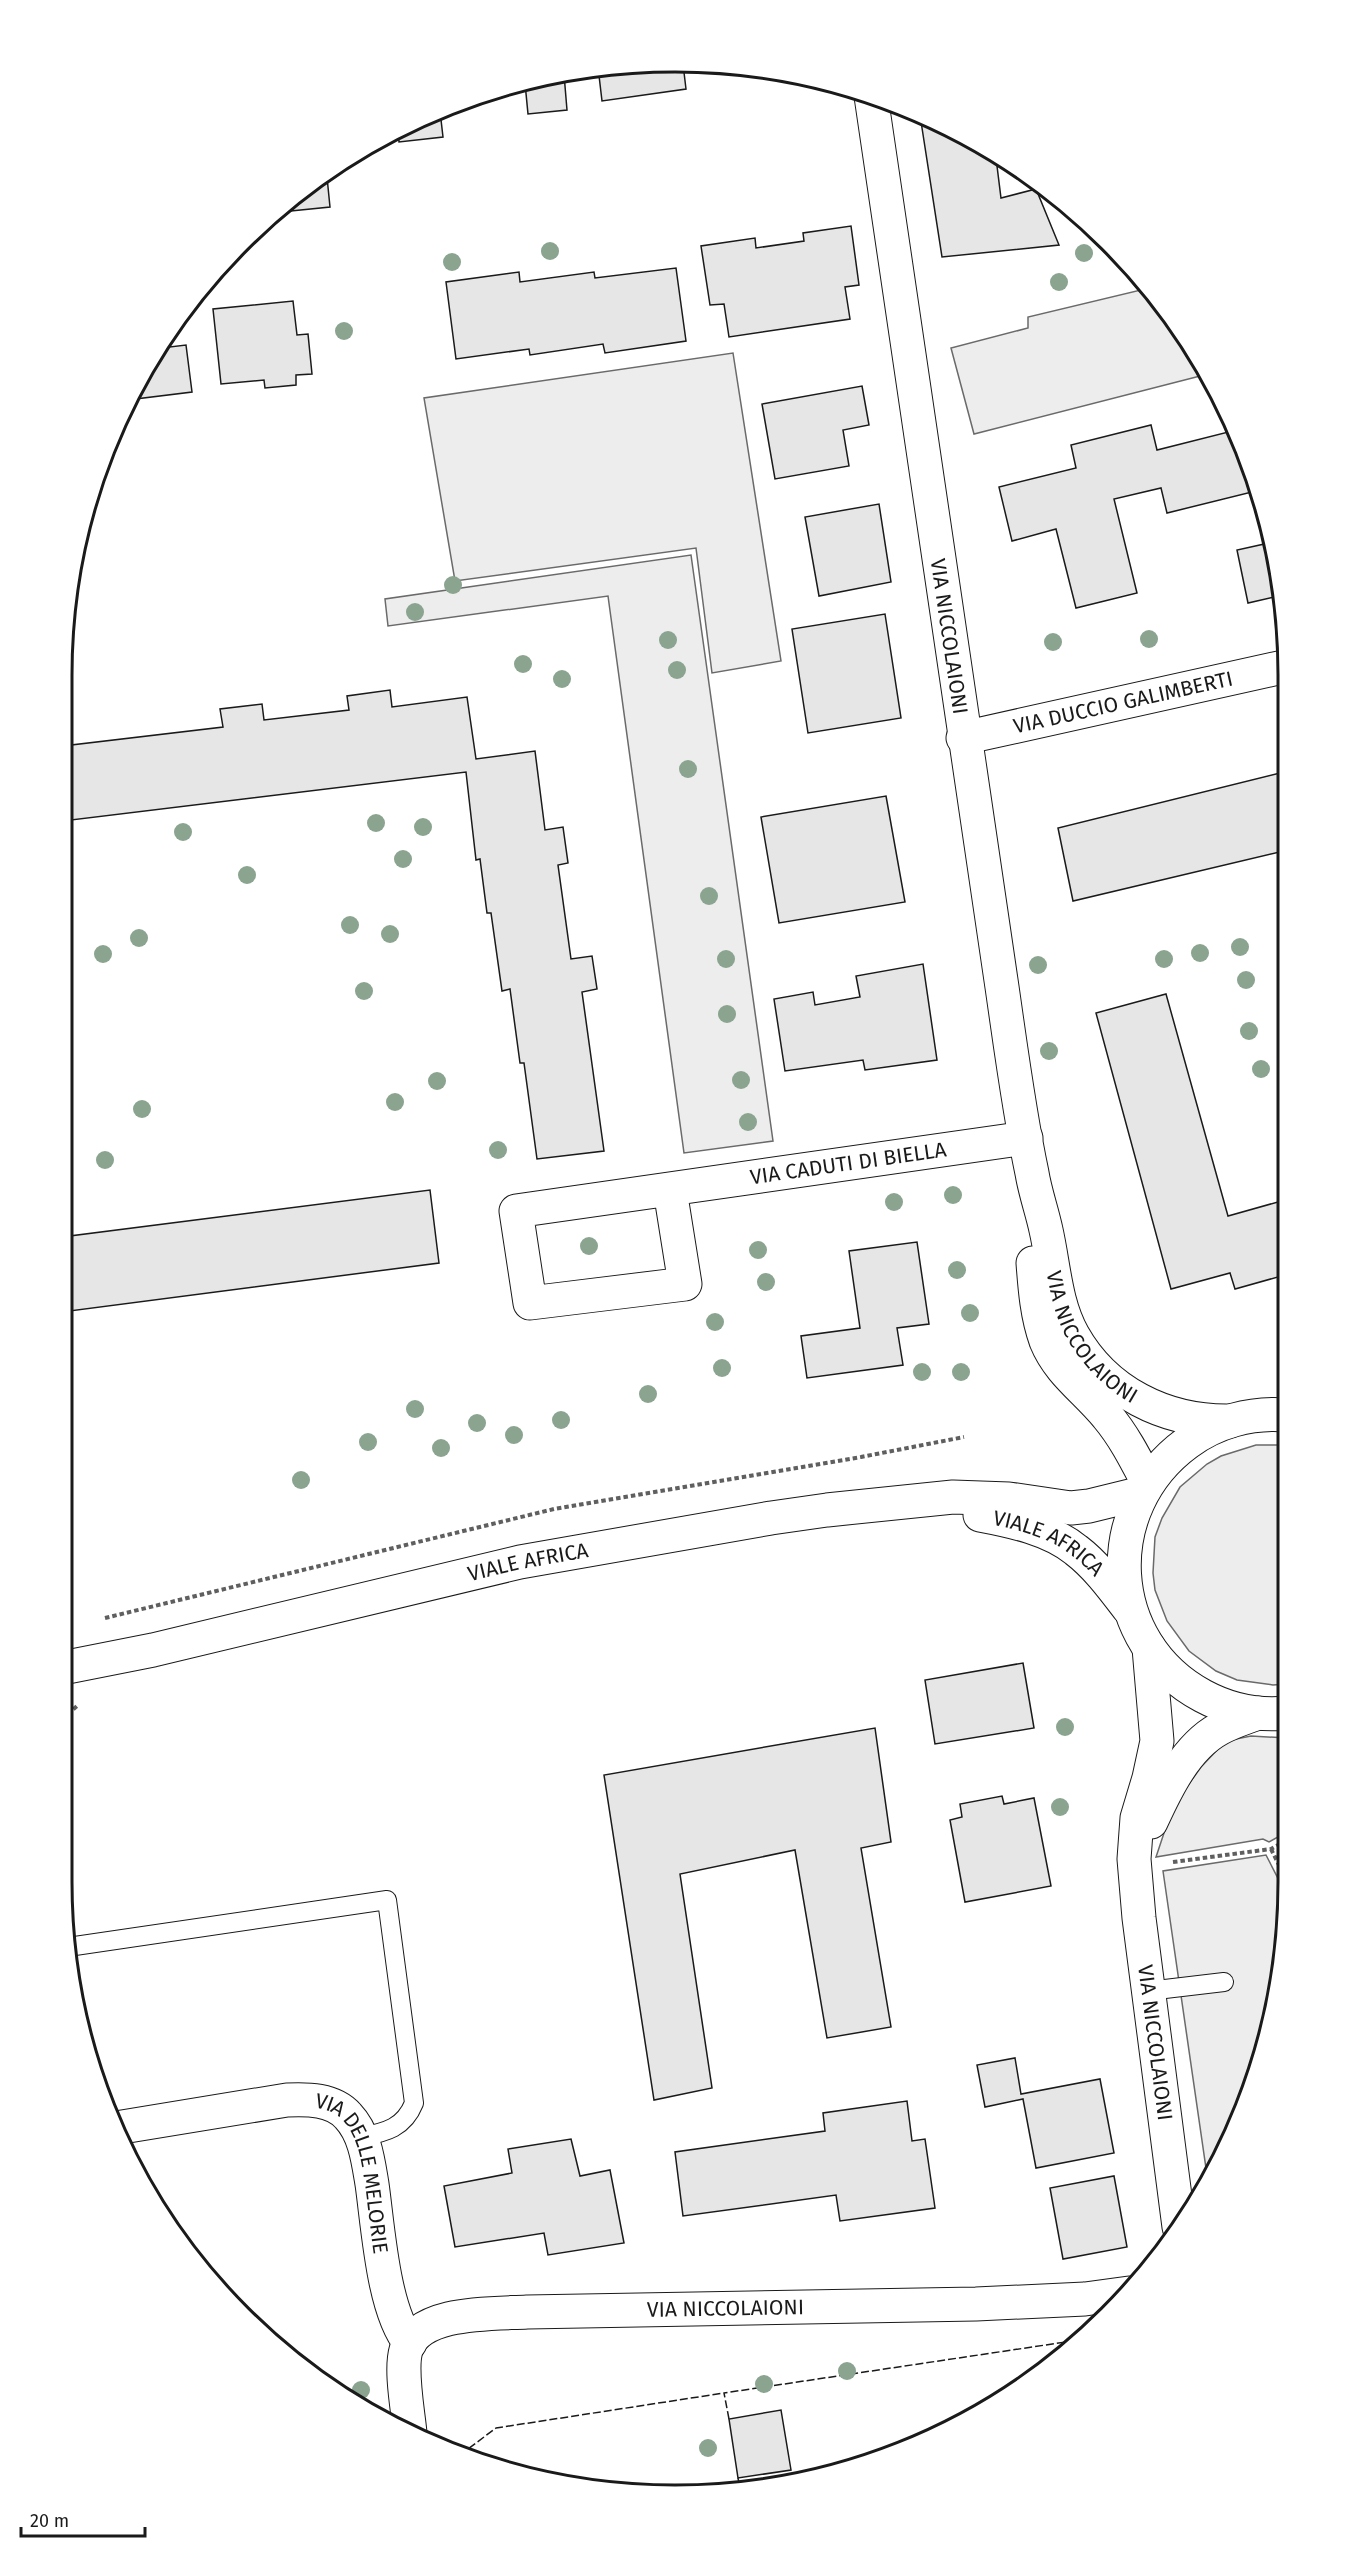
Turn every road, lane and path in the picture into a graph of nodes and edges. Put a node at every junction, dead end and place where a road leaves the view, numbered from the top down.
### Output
1 (872, 105) edge
2 (1278, 668) edge
3 (963, 738) junction
4 (1026, 1138) junction
5 (1032, 1174) junction
6 (670, 1190) junction
7 (1278, 1415) edge
8 (1230, 1421) junction
9 (1145, 1488) junction
10 (911, 1501) junction
11 (1131, 1610) junction
12 (1149, 1648) junction
13 (153, 1650) junction
14 (72, 1666) edge
15 (72, 1692) edge
16 (1276, 1715) edge
17 (1278, 1845) edge
18 (1134, 1859) junction
19 (1278, 1863) edge
20 (75, 1946) edge
21 (1224, 1982) dead end
22 (1148, 1991) junction
23 (124, 2127) edge
24 (362, 2137) junction
25 (1177, 2215) edge
26 (1113, 2295) edge
27 (410, 2343) junction
28 (410, 2424) edge

1 - 3 street, VIA NICCOLAIONI
2 - 3 street, VIA DUCCIO GALIMBERTI
3 - 4 street, VIA NICCOLAIONI
4 - 5 street, VIA NICCOLAIONI
4 - 6 street, VIA CADUTI DI BIELLA
5 - 8 street, VIA NICCOLAIONI
5 - 9 street, VIA NICCOLAIONI
6 - 6 street, VIA CADUTI DI BIELLA
7 - 8 street, VIALE AFRICA
8 - 9 street, VIALE AFRICA
9 - 10 street, VIALE AFRICA
9 - 11 street, VIALE AFRICA
10 - 11 street, VIALE AFRICA
10 - 13 street, VIALE AFRICA
11 - 12 street, VIALE AFRICA
12 - 16 street, VIALE AFRICA
12 - 18 street, VIA NICCOLAIONI
13 - 14 street, VIALE AFRICA
13 - 15 street, VIALE AFRICA
16 - 18 street
17 - 19 path
18 - 22 street, VIA NICCOLAIONI
20 - 24 lane
21 - 22 lane
22 - 25 street, VIA NICCOLAIONI
23 - 24 street, VIA DELLE MELORIE
24 - 27 street, VIA DELLE MELORIE
26 - 27 street, VIA NICCOLAIONI
27 - 28 street

